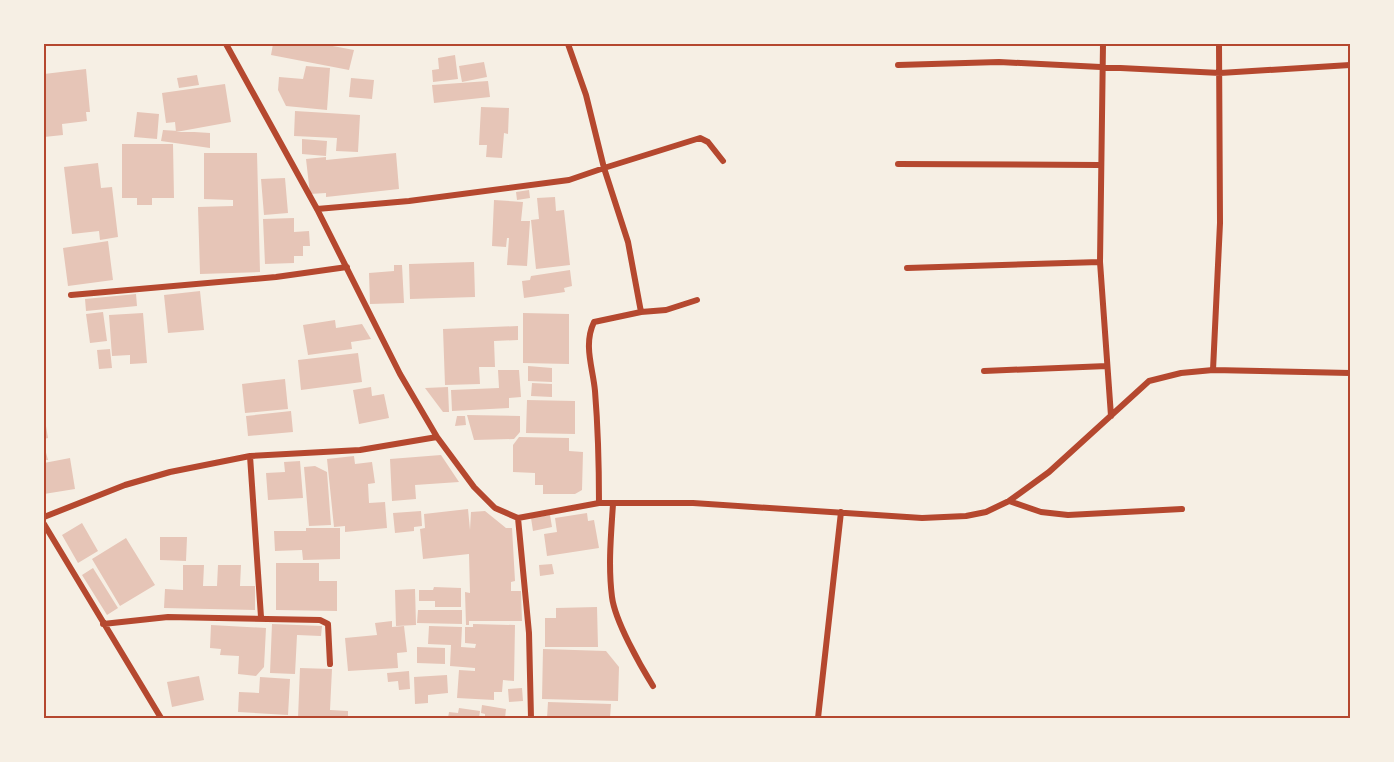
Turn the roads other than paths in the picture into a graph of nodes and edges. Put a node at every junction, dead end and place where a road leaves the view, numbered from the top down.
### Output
1 (226, 44) edge
2 (568, 44) edge
3 (1102, 44) edge
4 (1219, 44) edge
5 (898, 65) dead end
6 (1350, 65) edge
7 (1103, 66) junction
8 (1220, 73) junction
9 (723, 161) dead end
10 (898, 164) dead end
11 (1099, 165) junction
12 (604, 168) junction
13 (317, 209) junction
14 (1100, 262) junction
15 (346, 267) junction
16 (907, 268) dead end
17 (71, 294) dead end
18 (698, 300) dead end
19 (641, 312) junction
20 (1107, 366) junction
21 (1213, 370) junction
22 (984, 371) dead end
23 (1350, 374) edge
24 (1111, 416) junction
25 (437, 437) junction
26 (250, 456) junction
27 (1009, 501) junction
28 (599, 503) junction
29 (613, 504) junction
30 (1182, 509) dead end
31 (841, 512) junction
32 (44, 517) edge
33 (518, 518) junction
34 (44, 524) edge
35 (261, 616) junction
36 (103, 624) junction
37 (330, 664) dead end
38 (653, 686) dead end
39 (161, 718) edge
40 (531, 718) edge
41 (819, 718) edge

1 - 13 street
2 - 12 street
3 - 7 street
4 - 8 street
5 - 7 street
6 - 8 street
7 - 8 street
7 - 11 street
8 - 21 street
9 - 12 street
10 - 11 street
11 - 14 street
12 - 13 street
12 - 19 street
13 - 15 street
14 - 16 street
14 - 20 street
15 - 17 street
15 - 25 street
18 - 19 street
19 - 28 street
20 - 22 street
20 - 24 street
21 - 23 street
21 - 24 street
24 - 27 street
25 - 26 street
25 - 33 street
26 - 32 street
26 - 35 street
27 - 30 street
27 - 31 street
28 - 29 street
28 - 33 street
29 - 31 street
29 - 38 street
31 - 41 street
33 - 40 street
34 - 36 street
35 - 36 street
35 - 37 street
36 - 39 street

